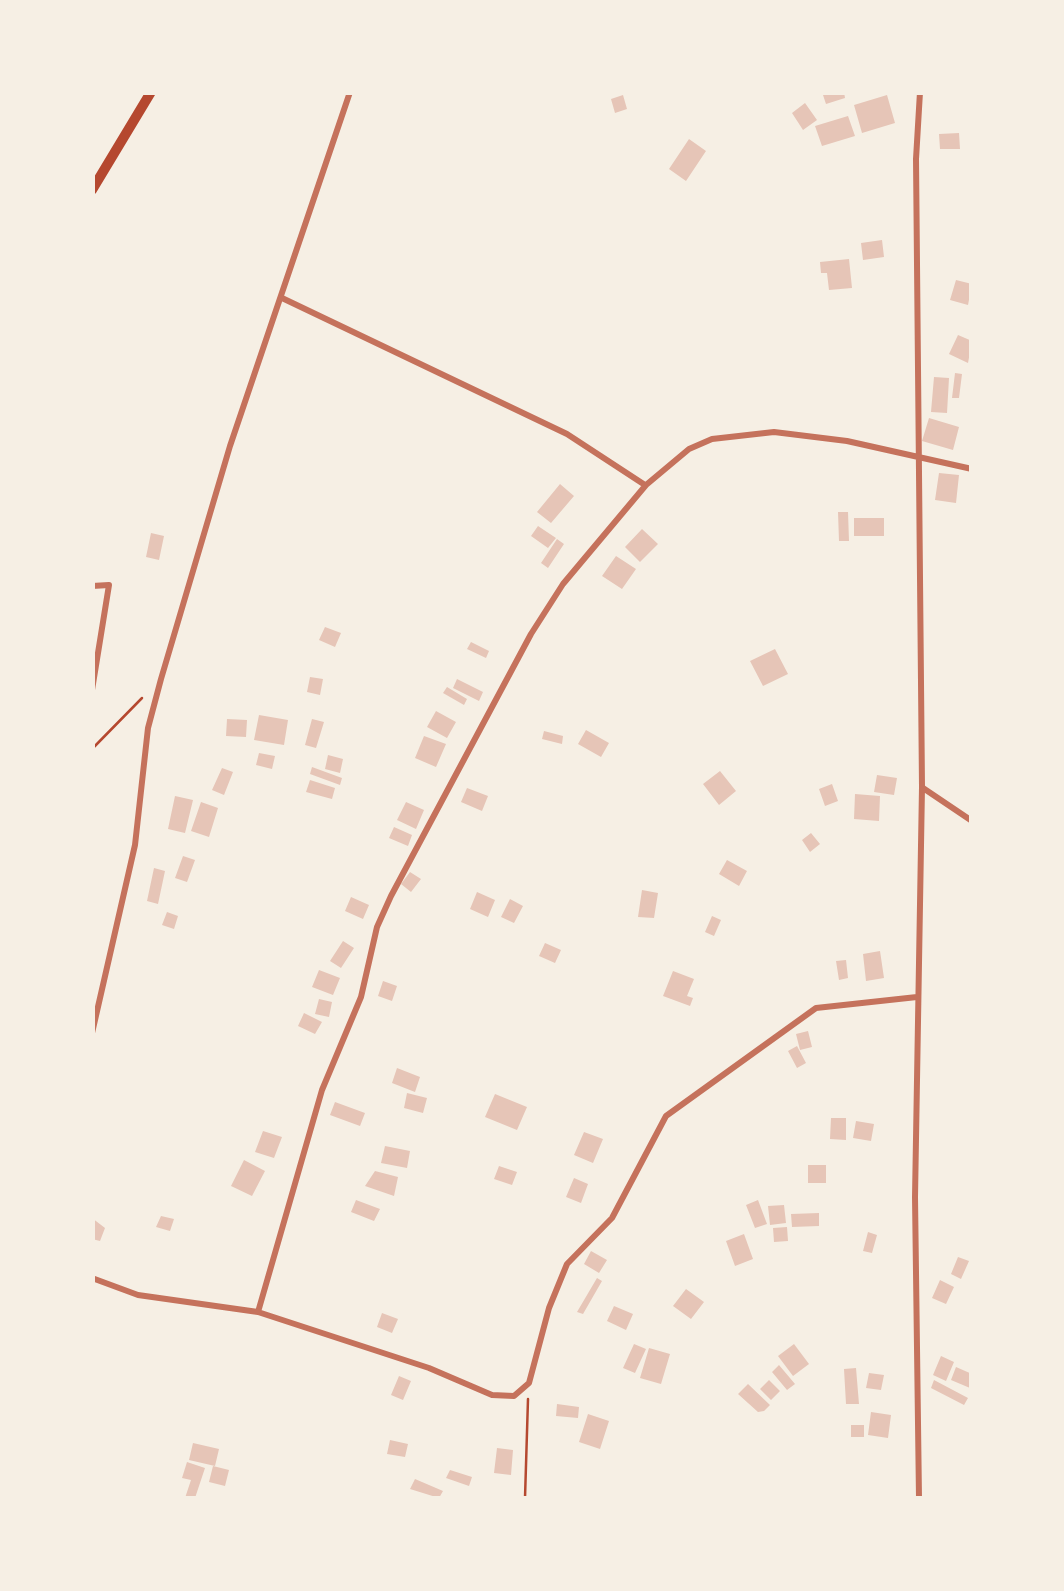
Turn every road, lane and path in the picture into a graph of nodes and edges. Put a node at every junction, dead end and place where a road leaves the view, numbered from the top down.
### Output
1 (151, 92) edge
2 (350, 92) edge
3 (920, 92) edge
4 (92, 190) edge
5 (282, 298) junction
6 (920, 457) junction
7 (972, 468) edge
8 (646, 485) junction
9 (92, 586) edge
10 (161, 679) junction
11 (92, 690) edge
12 (92, 749) edge
13 (922, 787) junction
14 (972, 821) edge
15 (917, 997) junction
16 (92, 1033) edge
17 (92, 1278) edge
18 (258, 1312) junction
19 (529, 1383) junction
20 (525, 1498) edge
21 (919, 1498) edge

1 - 4 main road
2 - 5 street
3 - 6 street
5 - 8 street
5 - 10 street
6 - 7 street
6 - 8 street
6 - 13 street
8 - 18 street
9 - 11 street
10 - 12 path
10 - 16 street
13 - 14 street
13 - 15 street
15 - 19 street
15 - 21 street
17 - 18 street
18 - 19 street
19 - 20 path

